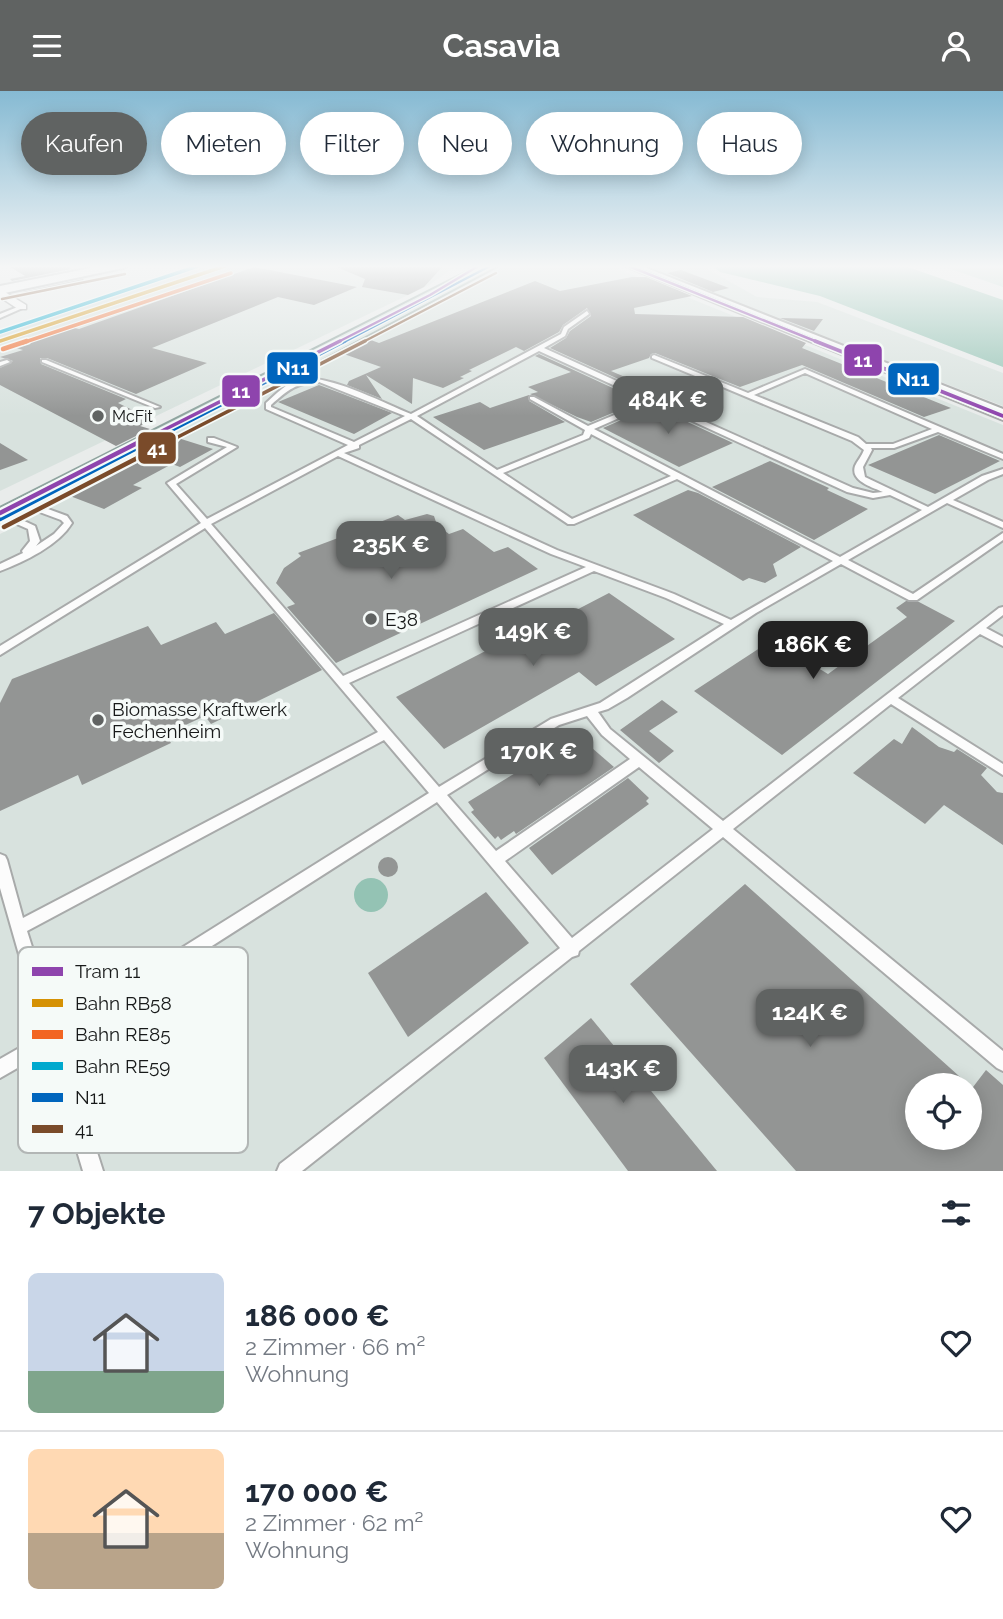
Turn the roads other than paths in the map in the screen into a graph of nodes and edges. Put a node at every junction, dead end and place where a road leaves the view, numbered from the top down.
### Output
1 (380, 315) edge
2 (395, 315) edge
3 (584, 315) edge
4 (755, 315) edge
5 (540, 349) junction
6 (654, 357) dead end
7 (44, 361) dead end
8 (706, 379) junction
9 (748, 395) junction
10 (532, 398) dead end
11 (650, 401) junction
12 (157, 407) dead end
13 (1003, 415) edge
14 (413, 417) junction
15 (590, 428) junction
16 (936, 430) junction
17 (211, 440) dead end
18 (356, 446) junction
19 (867, 446) junction
20 (339, 454) junction
21 (1003, 457) edge
22 (1003, 471) edge
23 (496, 473) junction
24 (677, 476) junction
25 (891, 493) junction
26 (946, 500) junction
27 (29, 505) junction
28 (928, 510) junction
29 (2, 513) edge
30 (206, 524) junction
31 (1003, 525) edge
32 (1003, 535) edge
33 (22, 556) junction
34 (842, 560) junction
35 (0, 568) edge
36 (592, 568) junction
37 (1003, 610) edge
38 (732, 624) junction
39 (979, 629) junction
40 (1003, 642) edge
41 (0, 651) edge
42 (341, 682) junction
43 (891, 699) junction
44 (590, 711) junction
45 (385, 734) junction
46 (639, 759) junction
47 (1003, 770) edge
48 (438, 794) junction
49 (723, 831) junction
50 (0, 860) edge
51 (495, 860) junction
52 (18, 928) junction
53 (24, 947) edge
54 (197, 947) edge
55 (572, 950) junction
56 (18, 1059) edge
57 (1003, 1062) edge
58 (0, 1069) edge
59 (87, 1153) edge
60 (93, 1171) edge
61 (287, 1171) edge

1 - 29 main road
2 - 27 main road
3 - 5 lane
4 - 13 street
5 - 11 lane
5 - 14 lane
6 - 8 lane
7 - 12 lane
8 - 9 lane
8 - 11 lane
9 - 16 lane
9 - 19 lane
10 - 15 lane
11 - 15 lane
11 - 25 lane
14 - 18 lane
14 - 18 lane
14 - 23 lane
15 - 23 lane
15 - 24 lane
16 - 19 lane
16 - 21 lane
17 - 30 lane
18 - 20 lane
19 - 25 lane
20 - 30 lane
20 - 36 lane
22 - 26 lane
23 - 24 lane
24 - 34 lane
25 - 28 lane
26 - 28 lane
26 - 31 lane
27 - 29 main road
27 - 33 lane
28 - 34 lane
29 - 33 lane
30 - 41 lane
30 - 42 lane
32 - 34 lane
33 - 35 lane
34 - 38 lane
36 - 38 lane
36 - 42 lane
37 - 39 lane
38 - 44 lane
39 - 40 lane
39 - 43 lane
42 - 45 lane
43 - 47 lane
43 - 49 lane
44 - 46 lane
44 - 48 lane
45 - 48 lane
45 - 52 lane
46 - 49 lane
46 - 51 lane
48 - 51 lane
48 - 54 lane
49 - 55 lane
49 - 57 lane
50 - 52 lane
51 - 55 lane
52 - 53 lane
55 - 61 lane
56 - 58 lane
59 - 60 lane

